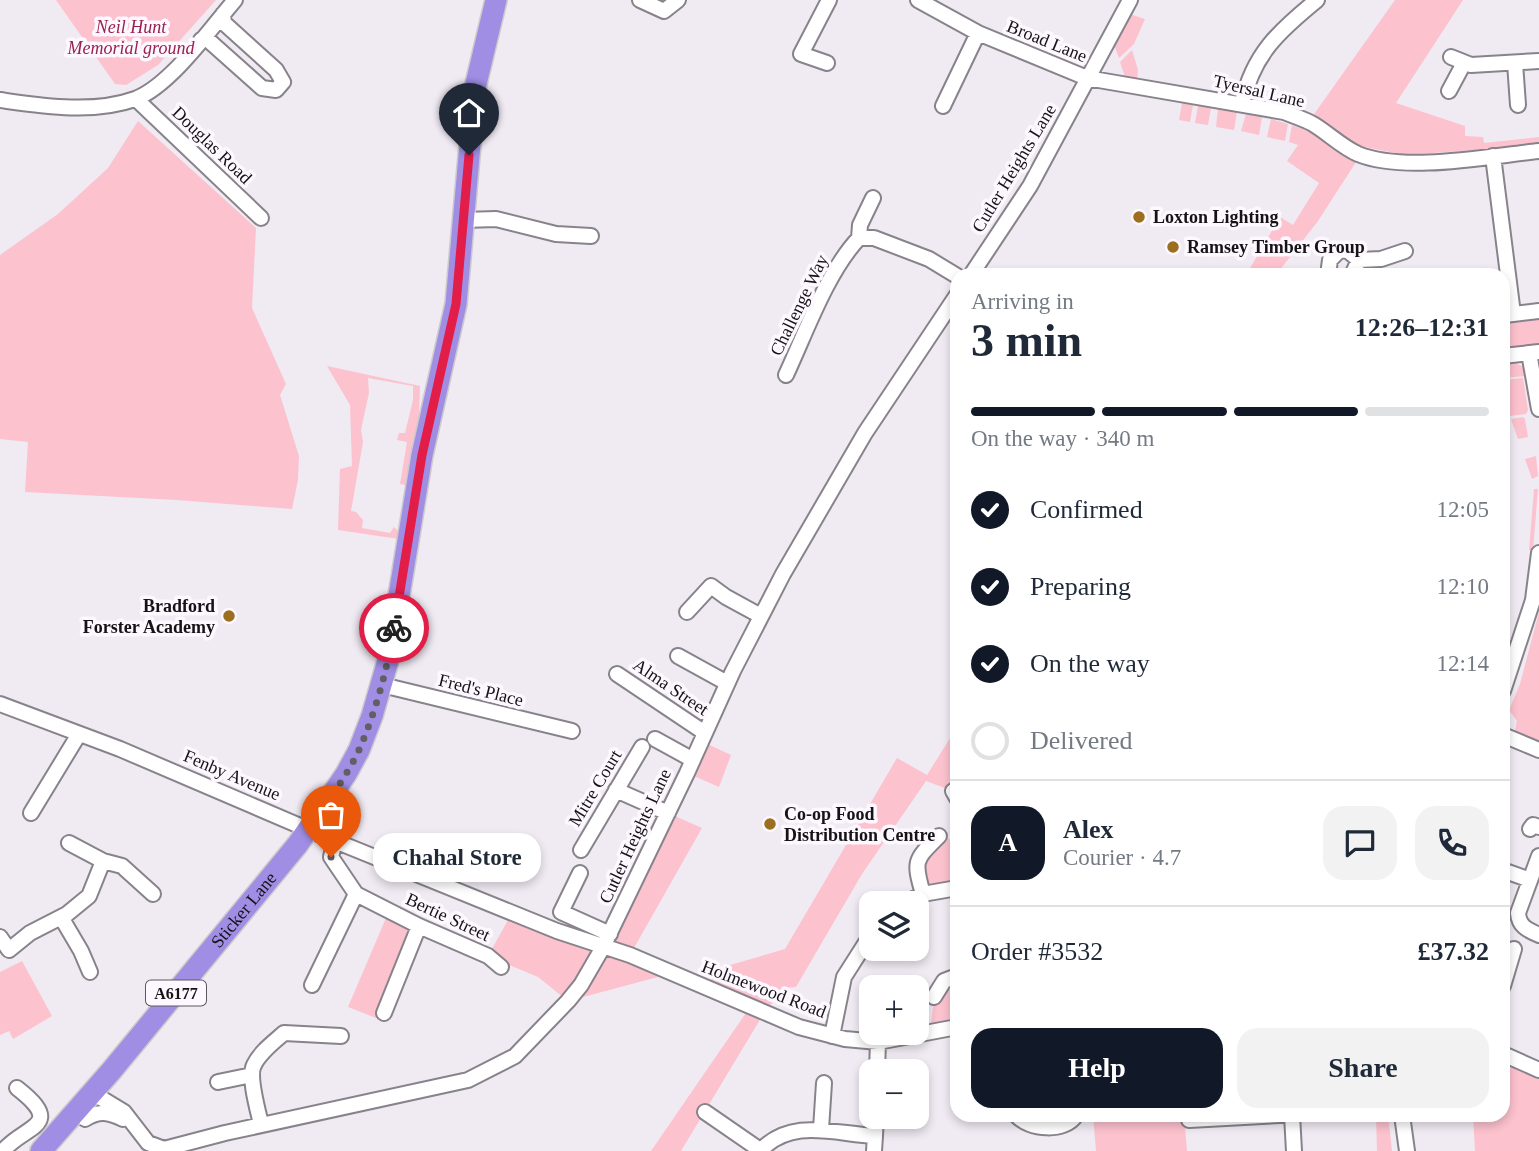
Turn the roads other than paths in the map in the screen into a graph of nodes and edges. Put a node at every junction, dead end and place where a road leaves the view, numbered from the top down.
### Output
1 (235, 0) edge
2 (496, 0) edge
3 (640, 0) edge
4 (678, 0) edge
5 (829, 0) edge
6 (918, 0) edge
7 (1129, 0) edge
8 (1317, 0) edge
9 (223, 14) junction
10 (978, 33) junction
11 (201, 40) junction
12 (1539, 61) edge
13 (827, 63) dead end
14 (1515, 63) junction
15 (1087, 78) junction
16 (1449, 91) dead end
17 (136, 99) junction
18 (0, 100) edge
19 (1242, 104) junction
20 (1518, 105) dead end
21 (943, 106) dead end
22 (1539, 151) edge
23 (1493, 156) junction
24 (873, 198) dead end
25 (261, 218) dead end
26 (464, 220) junction
27 (591, 236) dead end
28 (859, 238) junction
29 (1405, 251) dead end
30 (1359, 260) junction
31 (976, 268) edge
32 (1329, 268) edge
33 (1355, 268) edge
34 (1504, 268) edge
35 (950, 272) edge
36 (950, 306) edge
37 (1539, 311) edge
38 (1510, 315) edge
39 (1534, 353) edge
40 (1510, 355) edge
41 (786, 375) dead end
42 (1539, 409) edge
43 (1538, 562) edge
44 (687, 612) dead end
45 (761, 616) junction
46 (678, 656) dead end
47 (1510, 670) edge
48 (617, 674) dead end
49 (727, 683) junction
50 (382, 685) junction
51 (0, 704) edge
52 (572, 731) dead end
53 (705, 733) junction
54 (79, 734) junction
55 (1510, 738) edge
56 (1539, 750) edge
57 (693, 760) junction
58 (616, 790) junction
59 (31, 813) dead end
60 (668, 813) junction
61 (309, 829) junction
62 (939, 836) dead end
63 (335, 841) junction
64 (69, 843) dead end
65 (580, 850) dead end
66 (1539, 856) edge
67 (103, 861) junction
68 (580, 873) dead end
69 (1510, 873) edge
70 (1530, 880) junction
71 (950, 889) edge
72 (922, 891) edge
73 (929, 893) edge
74 (153, 894) dead end
75 (356, 894) junction
76 (61, 917) junction
77 (419, 926) junction
78 (1539, 935) edge
79 (0, 937) edge
80 (607, 940) junction
81 (1514, 948) dead end
82 (859, 953) edge
83 (1510, 962) edge
84 (501, 967) dead end
85 (90, 972) dead end
86 (950, 979) edge
87 (312, 985) dead end
88 (934, 997) dead end
89 (384, 1013) dead end
90 (950, 1029) edge
91 (929, 1033) edge
92 (341, 1036) dead end
93 (832, 1036) junction
94 (859, 1040) edge
95 (1510, 1057) edge
96 (1539, 1070) edge
97 (252, 1075) junction
98 (218, 1082) dead end
99 (824, 1083) dead end
100 (17, 1088) dead end
101 (95, 1094) junction
102 (705, 1112) dead end
103 (85, 1119) junction
104 (1027, 1122) edge
105 (1071, 1122) edge
106 (1293, 1122) edge
107 (1403, 1122) edge
108 (131, 1123) junction
109 (261, 1125) junction
110 (821, 1129) junction
111 (875, 1129) edge
112 (875, 1136) junction
113 (3, 1145) edge
114 (155, 1149) edge
115 (41, 1151) edge
116 (59, 1151) edge
117 (760, 1151) edge
118 (874, 1151) edge
119 (1294, 1151) edge
120 (1407, 1151) edge

1 - 9 street
2 - 26 highway, Sticker Lane / A6177
3 - 4 street
5 - 13 street
6 - 10 street, Broad Lane
7 - 15 street, Cutler Heights Lane
8 - 19 street
9 - 11 street
9 - 11 street
10 - 15 street, Broad Lane
10 - 21 street
11 - 17 street
12 - 14 street
14 - 16 street
14 - 20 street
15 - 19 street, Tyersal Lane
15 - 31 street, Cutler Heights Lane
17 - 18 street
17 - 25 street, Douglas Road
19 - 23 street, Tyersal Lane
22 - 23 street, Tyersal Lane
23 - 34 street
24 - 28 street, Challenge Way
26 - 27 street
26 - 50 highway, Sticker Lane / A6177
28 - 35 street
28 - 41 street, Challenge Way
29 - 30 street
30 - 32 street
30 - 33 street
36 - 45 street, Cutler Heights Lane
37 - 38 street
39 - 40 street
39 - 42 street
43 - 47 street
44 - 45 street
45 - 49 street, Cutler Heights Lane
46 - 49 street
48 - 53 street, Alma Street
49 - 53 street, Cutler Heights Lane
50 - 52 street, Fred's Place
50 - 61 highway, Sticker Lane / A6177
51 - 54 street, Fenby Avenue
53 - 57 street, Cutler Heights Lane
54 - 59 street
54 - 61 street, Fenby Avenue
55 - 56 street
57 - 58 street, Mitre Court
57 - 60 street, Cutler Heights Lane
58 - 60 street
58 - 65 street, Mitre Court
60 - 80 street, Cutler Heights Lane
61 - 63 street, Fenby Avenue
61 - 101 highway, Sticker Lane / A6177
62 - 72 street
63 - 75 street, Bertie Street
63 - 80 street, Fenby Avenue
64 - 67 street
66 - 70 street
67 - 74 street
67 - 76 street
68 - 80 street
69 - 70 street
70 - 78 street
71 - 73 street
75 - 77 street, Bertie Street
75 - 87 street
76 - 79 street
76 - 85 street
77 - 84 street, Bertie Street
77 - 89 street
80 - 93 street, Holmewood Road
80 - 109 street, Cutler Heights Lane
81 - 83 street
82 - 93 street
86 - 88 street
90 - 91 street, Holmewood Road
92 - 97 street
93 - 94 street, Holmewood Road
95 - 96 street
97 - 98 street
97 - 109 street
99 - 110 street
100 - 113 street
101 - 103 highway, Sticker Lane / A6177
101 - 108 street, Cutler Heights Lane
101 - 115 highway, Sticker Lane / A6177
102 - 117 street
103 - 108 street, Cutler Heights Lane
103 - 116 highway, Sticker Lane / A6177
104 - 105 street
106 - 119 street
107 - 120 street
108 - 114 street, Cutler Heights Lane
109 - 114 street, Cutler Heights Lane
110 - 112 street
110 - 117 street
111 - 112 street
112 - 118 street

